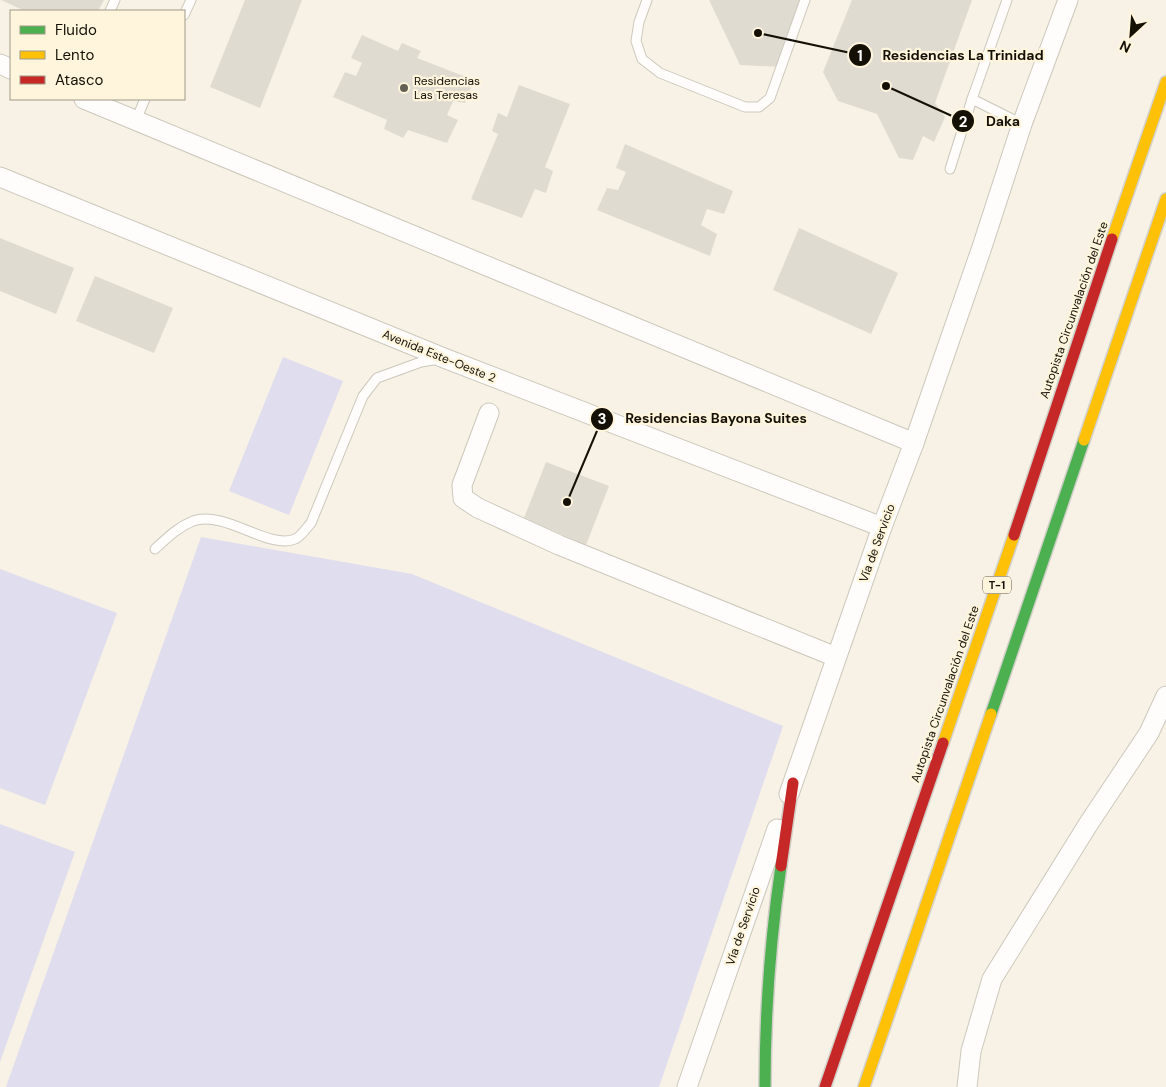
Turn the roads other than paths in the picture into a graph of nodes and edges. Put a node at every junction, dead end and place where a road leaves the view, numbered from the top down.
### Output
1 (191, 0) edge
2 (647, 0) edge
3 (805, 0) edge
4 (1007, 0) edge
5 (1068, 0) edge
6 (185, 13) edge
7 (1166, 82) edge
8 (972, 99) junction
9 (86, 100) edge
10 (145, 100) edge
11 (136, 120) junction
12 (1022, 124) junction
13 (950, 169) dead end
14 (0, 177) edge
15 (1166, 199) edge
16 (444, 358) junction
17 (489, 413) dead end
18 (914, 443) junction
19 (882, 527) junction
20 (155, 549) dead end
21 (836, 657) junction
22 (1166, 696) edge
23 (793, 783) junction
24 (687, 1087) edge
25 (765, 1087) edge
26 (825, 1087) edge
27 (864, 1087) edge
28 (967, 1087) edge

1 - 6 lane
2 - 3 lane
4 - 8 lane
5 - 12 street, Vía de Servicio
7 - 26 highway, Autopista Circunvalación del Este / T-1
8 - 12 lane
8 - 13 lane
9 - 11 street
10 - 11 lane
11 - 18 street
12 - 18 street, Vía de Servicio
14 - 16 street, Avenida Este-Oeste 2
15 - 27 highway
16 - 19 street, Avenida Este-Oeste 2
16 - 20 lane
17 - 21 street
18 - 19 street, Vía de Servicio
19 - 21 street, Vía de Servicio
21 - 23 street, Vía de Servicio
22 - 28 street
23 - 24 street, Vía de Servicio
23 - 25 highway

